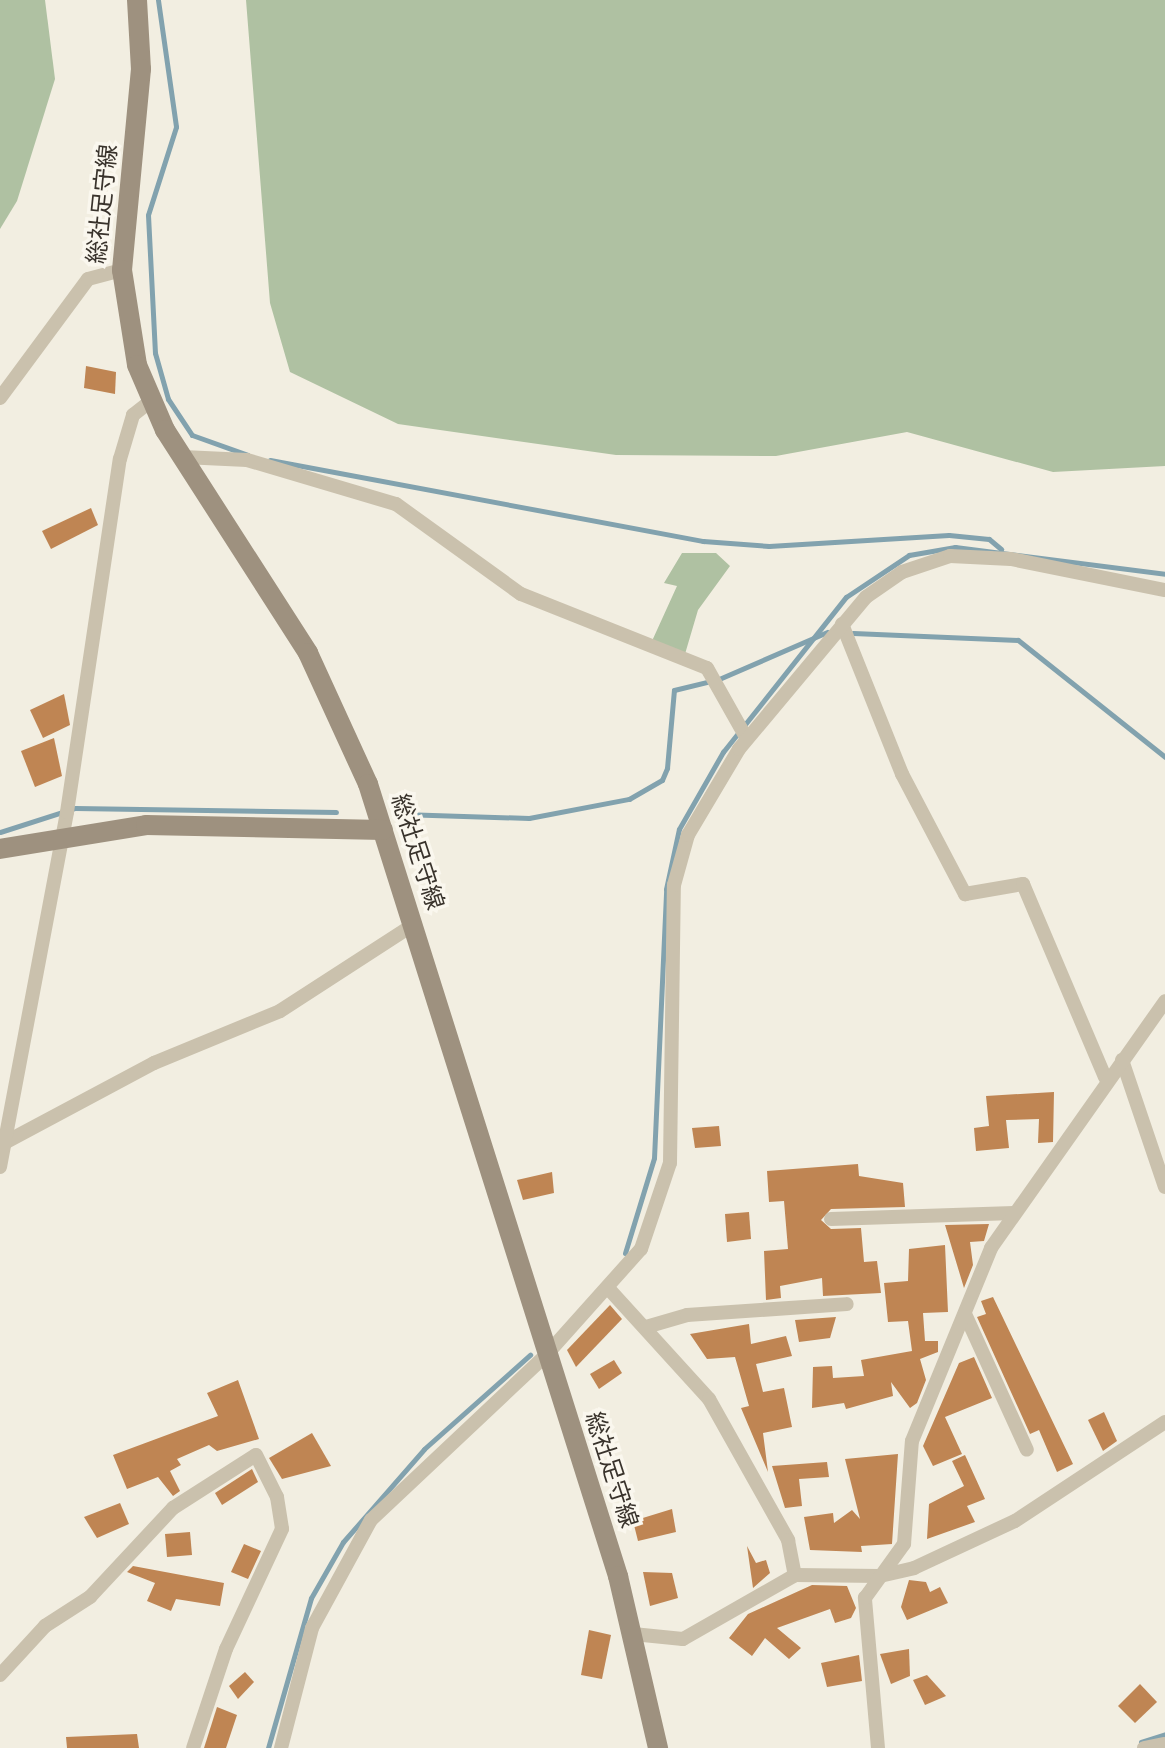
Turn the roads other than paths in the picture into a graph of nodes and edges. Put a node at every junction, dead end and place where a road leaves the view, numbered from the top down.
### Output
1 (137, 0) edge
2 (122, 270) junction
3 (0, 398) edge
4 (151, 401) junction
5 (183, 457) junction
6 (1165, 590) edge
7 (842, 624) junction
8 (742, 734) junction
9 (383, 830) junction
10 (63, 834) junction
11 (0, 849) edge
12 (413, 925) junction
13 (1165, 1001) edge
14 (1122, 1060) junction
15 (1105, 1077) junction
16 (6, 1142) junction
17 (0, 1167) edge
18 (1165, 1187) edge
19 (1014, 1213) junction
20 (831, 1219) dead end
21 (608, 1288) junction
22 (847, 1304) dead end
23 (965, 1314) junction
24 (646, 1327) junction
25 (547, 1354) junction
26 (1165, 1422) edge
27 (1027, 1450) dead end
28 (795, 1575) junction
29 (880, 1576) junction
30 (633, 1634) junction
31 (0, 1675) edge
32 (1165, 1744) edge
33 (193, 1748) edge
34 (281, 1748) edge
35 (658, 1748) edge
36 (878, 1748) edge
37 (1144, 1748) edge

1 - 2 main road, 総社足守線
2 - 3 street
2 - 4 main road, 総社足守線
4 - 5 main road, 総社足守線
4 - 10 street
5 - 8 street
5 - 9 main road, 総社足守線
6 - 7 street
7 - 8 street
7 - 15 street
8 - 21 street
9 - 10 main road
9 - 12 main road, 総社足守線
10 - 11 main road
10 - 16 street
12 - 16 street
12 - 25 main road, 総社足守線
13 - 14 street
14 - 15 street
14 - 18 street
15 - 19 street
16 - 17 street
19 - 20 street
19 - 23 street
21 - 24 street
21 - 25 street
22 - 24 street
23 - 27 street
23 - 29 street
24 - 28 street
25 - 30 main road, 総社足守線
25 - 34 street
26 - 29 street
28 - 29 street
28 - 30 street
29 - 36 street
30 - 35 main road, 総社足守線
31 - 33 street
32 - 37 street

